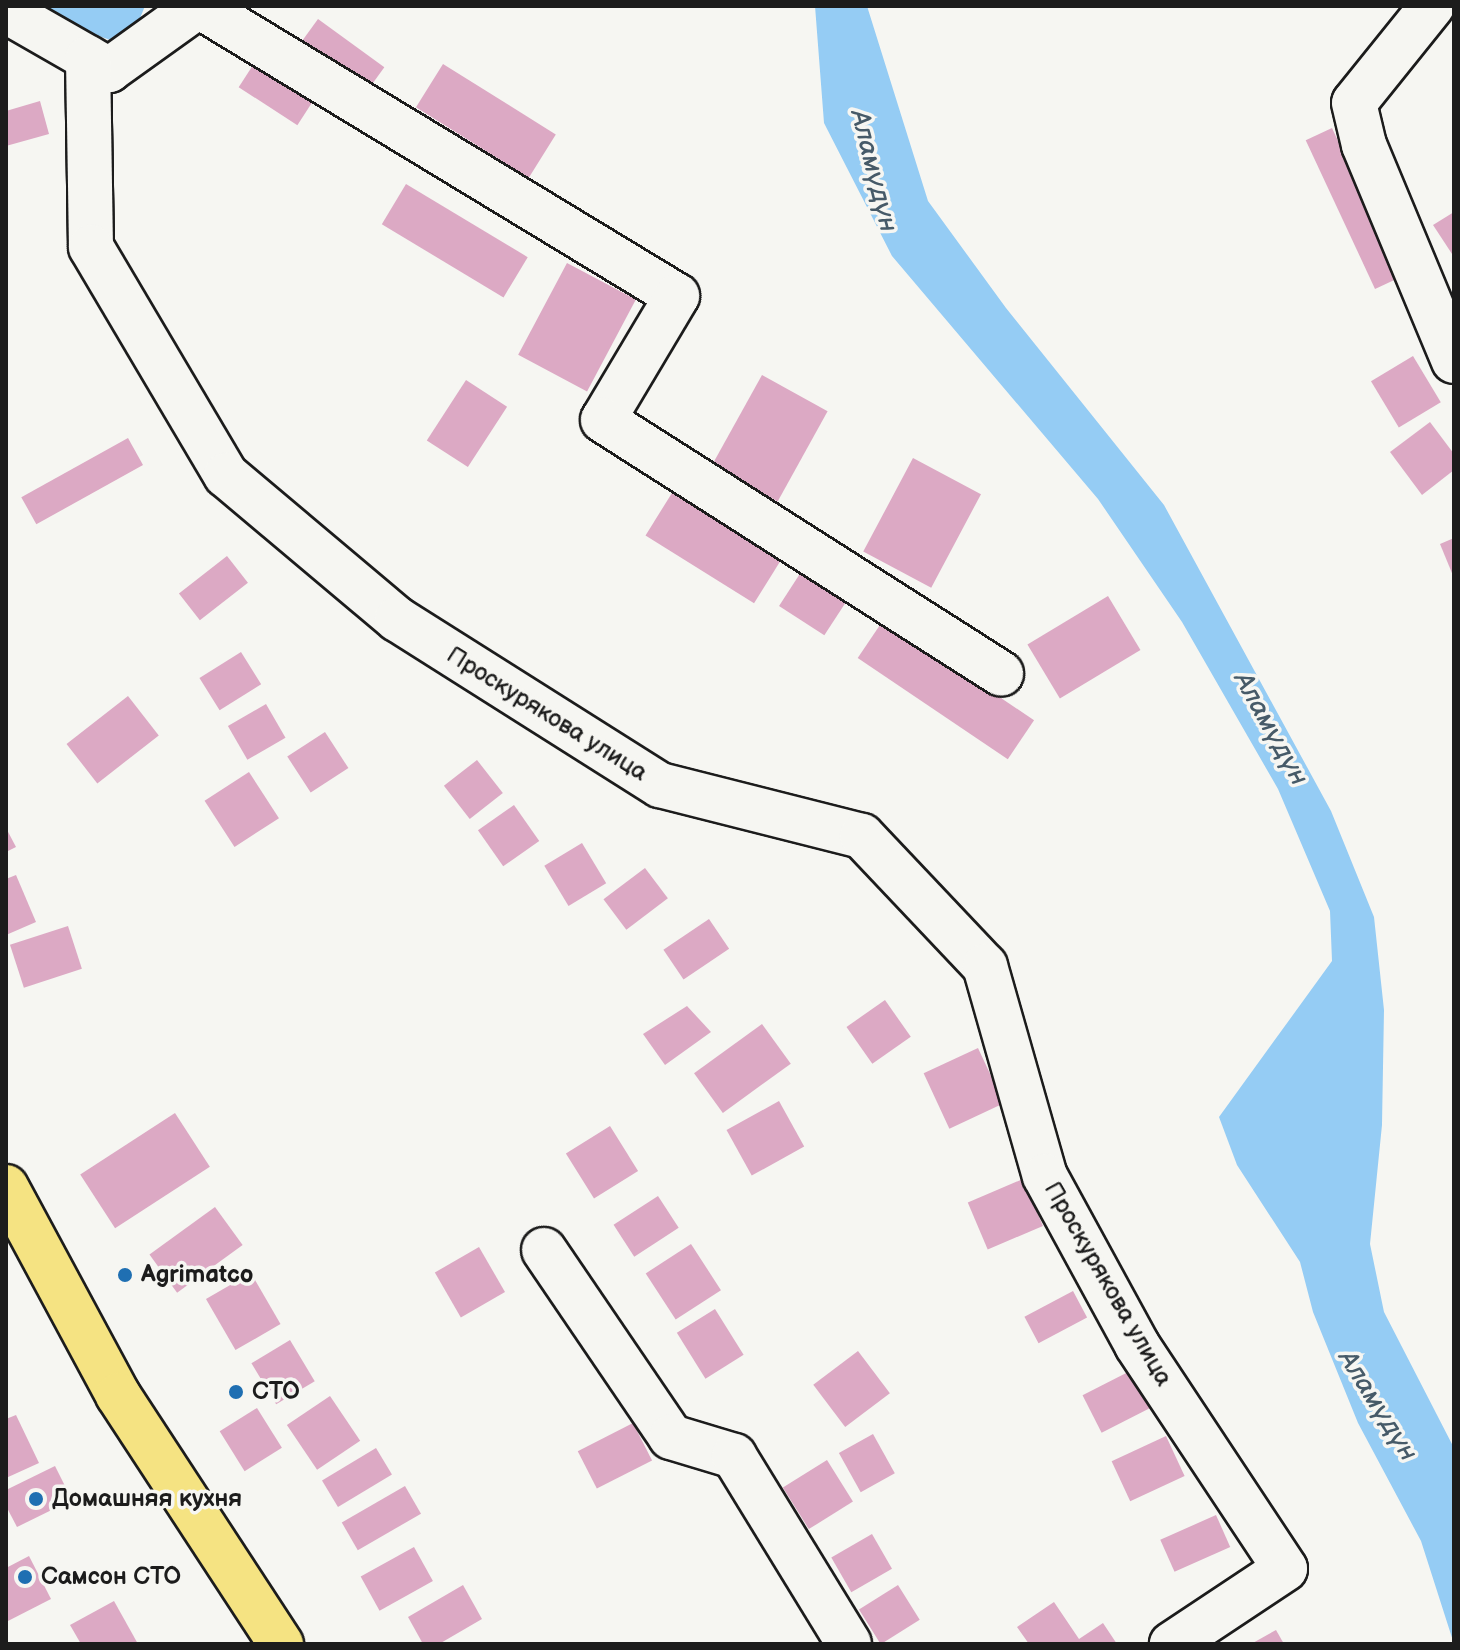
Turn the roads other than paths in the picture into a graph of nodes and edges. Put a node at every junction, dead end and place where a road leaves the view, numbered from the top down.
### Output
1 (199, 6) edge
2 (1432, 6) edge
3 (6, 11) edge
4 (88, 58) junction
5 (1454, 361) edge
6 (1001, 674) dead end
7 (6, 1187) edge
8 (544, 1250) dead end
9 (281, 1644) edge
10 (849, 1644) edge
11 (1172, 1644) edge

1 - 4 street
1 - 6 street
2 - 5 street
3 - 4 street
4 - 11 street, Проскурякова улица
7 - 9 main road
8 - 10 street

